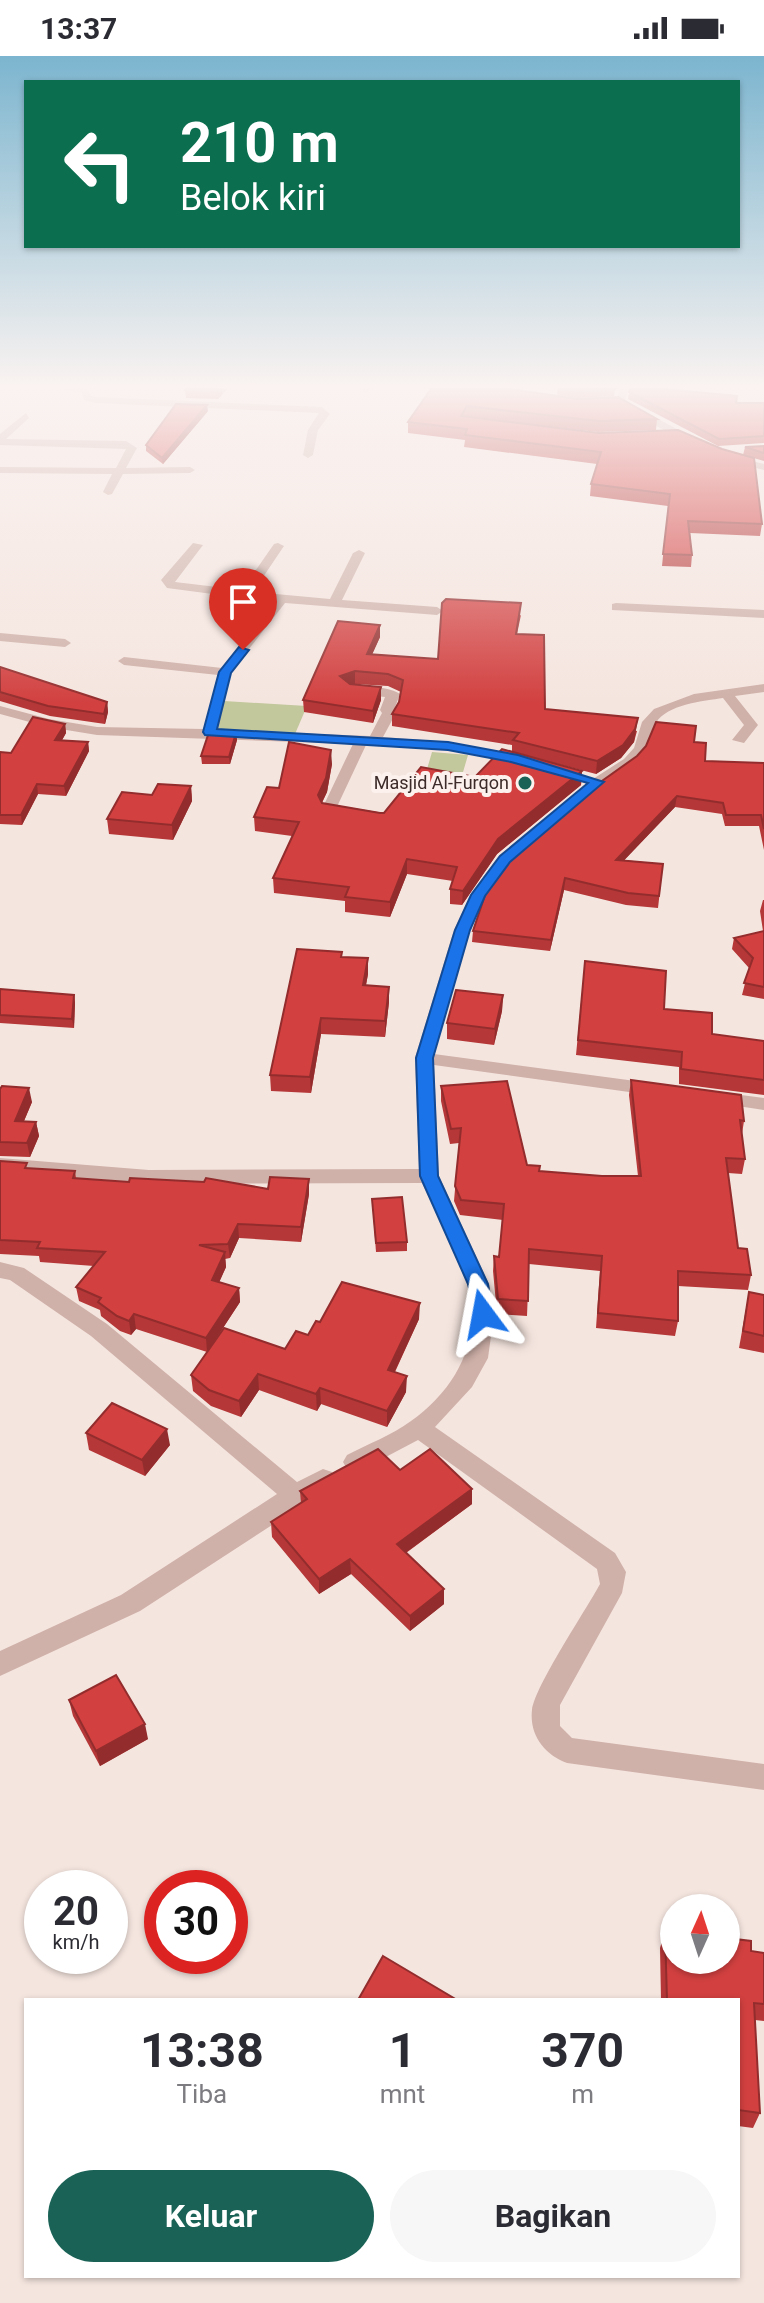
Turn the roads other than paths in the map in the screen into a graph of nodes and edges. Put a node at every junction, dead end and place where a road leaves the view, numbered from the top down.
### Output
1 (197, 545) dead end
2 (278, 546) dead end
3 (359, 553) dead end
4 (246, 594) junction
5 (282, 599) junction
6 (335, 602) junction
7 (616, 607) dead end
8 (437, 611) dead end
9 (764, 614) edge
10 (0, 637) edge
11 (65, 643) dead end
12 (124, 661) dead end
13 (225, 672) junction
14 (764, 688) edge
15 (350, 690) edge
16 (726, 693) junction
17 (0, 710) edge
18 (210, 732) junction
19 (739, 740) dead end
20 (368, 741) junction
21 (541, 766) edge
22 (328, 811) edge
23 (424, 1058) junction
24 (671, 1092) edge
25 (702, 1096) edge
26 (764, 1104) edge
27 (0, 1165) edge
28 (429, 1176) junction
29 (0, 1270) edge
30 (419, 1428) junction
31 (294, 1494) junction
32 (0, 1664) edge
33 (764, 1777) edge

1 - 4 street
2 - 4 street
3 - 6 street
4 - 5 street
5 - 6 street
5 - 13 street
6 - 8 street
7 - 9 street
10 - 11 street
12 - 13 street
13 - 18 street
14 - 16 street
15 - 20 street
16 - 19 street
16 - 23 street
17 - 18 street
18 - 20 street
20 - 21 street
20 - 22 street
23 - 24 street
23 - 28 street
25 - 26 street
27 - 28 street
28 - 30 street
29 - 31 street
30 - 31 street
30 - 33 street
31 - 32 street

